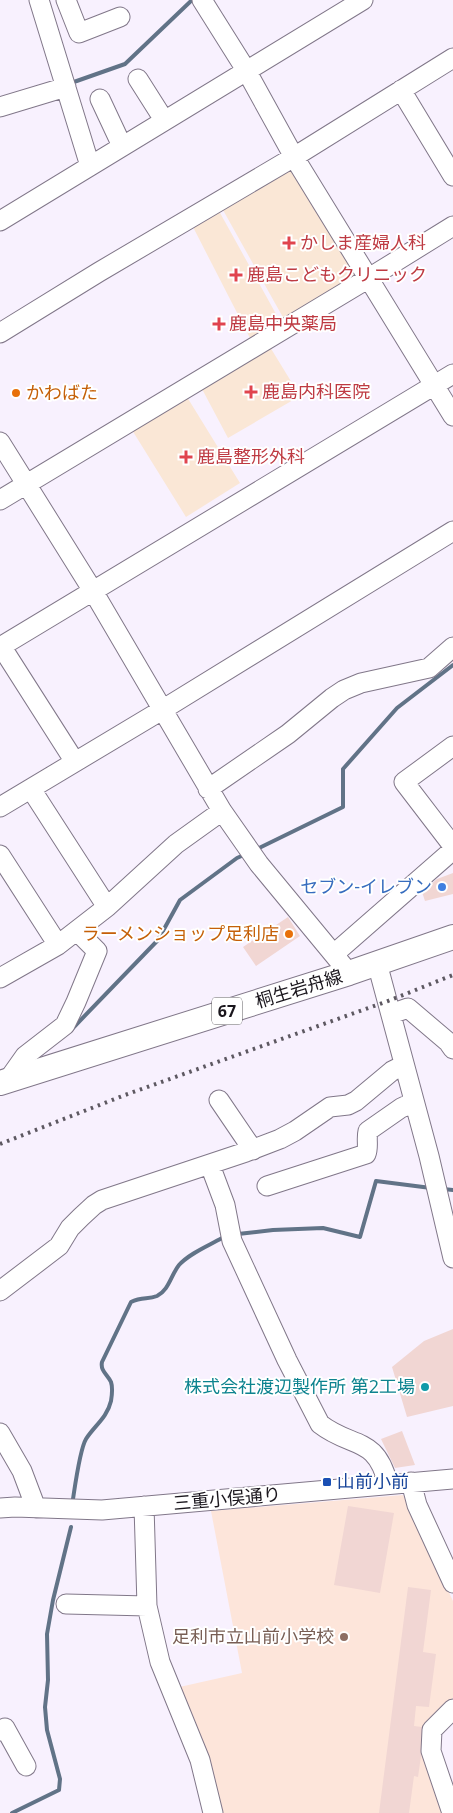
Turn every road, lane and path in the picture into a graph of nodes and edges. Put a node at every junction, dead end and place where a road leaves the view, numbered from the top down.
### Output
1 (39, 0) edge
2 (66, 0) edge
3 (202, 0) edge
4 (363, 0) edge
5 (120, 17) dead end
6 (453, 58) edge
7 (246, 70) junction
8 (138, 79) dead end
9 (66, 87) junction
10 (401, 90) junction
11 (100, 98) dead end
12 (0, 107) edge
13 (164, 120) junction
14 (122, 146) junction
15 (294, 157) junction
16 (90, 166) junction
17 (453, 176) edge
18 (0, 220) edge
19 (453, 226) edge
20 (370, 278) junction
21 (0, 333) edge
22 (453, 374) edge
23 (435, 386) junction
24 (453, 416) edge
25 (0, 442) edge
26 (26, 484) junction
27 (0, 500) edge
28 (453, 531) edge
29 (93, 591) junction
30 (1, 647) edge
31 (453, 647) edge
32 (162, 710) junction
33 (453, 746) edge
34 (75, 762) junction
35 (30, 789) junction
36 (208, 789) junction
37 (0, 807) edge
38 (222, 812) junction
39 (453, 846) edge
40 (453, 850) edge
41 (0, 855) edge
42 (107, 907) junction
43 (77, 931) junction
44 (453, 937) edge
45 (58, 945) junction
46 (334, 954) junction
47 (377, 963) junction
48 (2, 973) edge
49 (349, 973) junction
50 (391, 1014) junction
51 (451, 1043) edge
52 (404, 1065) junction
53 (4, 1081) edge
54 (220, 1100) dead end
55 (414, 1102) junction
56 (253, 1150) junction
57 (210, 1165) junction
58 (267, 1186) dead end
59 (453, 1258) edge
60 (0, 1291) edge
61 (0, 1433) edge
62 (453, 1479) edge
63 (411, 1482) junction
64 (388, 1484) junction
65 (144, 1506) junction
66 (0, 1508) edge
67 (36, 1508) junction
68 (453, 1583) edge
69 (66, 1604) dead end
70 (147, 1606) junction
71 (453, 1709) edge
72 (0, 1732) edge
73 (26, 1766) dead end
74 (213, 1813) edge
75 (452, 1813) edge

1 - 9 street
2 - 5 street
3 - 7 street
4 - 7 street
6 - 10 street
7 - 13 street
7 - 15 street
8 - 13 street
9 - 12 street
9 - 16 street
10 - 15 street
10 - 17 street
11 - 14 street
13 - 14 street
14 - 16 street
15 - 20 street
15 - 21 street
16 - 18 street
19 - 20 street
20 - 23 street
20 - 26 street
22 - 23 street
23 - 24 street
23 - 29 street
25 - 26 street
26 - 27 street
26 - 29 street
28 - 32 street
29 - 30 street
29 - 32 street
30 - 34 street
31 - 36 street
32 - 34 street
32 - 36 street
33 - 39 street
34 - 35 street
35 - 37 street
35 - 42 street
36 - 38 street
38 - 42 street
38 - 46 street
40 - 46 street
41 - 45 street
42 - 43 street
43 - 45 street
43 - 53 street
44 - 47 main road, 桐生岩舟線 / 67
45 - 48 street
46 - 49 street
47 - 49 main road, 桐生岩舟線 / 67
47 - 50 street
49 - 53 main road, 桐生岩舟線 / 67
50 - 51 street
50 - 52 street
52 - 55 street
52 - 56 street
54 - 56 street
55 - 58 street
55 - 59 street
56 - 57 street
57 - 60 street
57 - 64 street
61 - 67 street
62 - 63 street, 三重小俣通り
63 - 64 street, 三重小俣通り
63 - 68 street
64 - 65 street, 三重小俣通り
65 - 67 street, 三重小俣通り
65 - 70 street
66 - 67 street, 三重小俣通り
69 - 70 street
70 - 74 street
71 - 75 street
72 - 73 street

